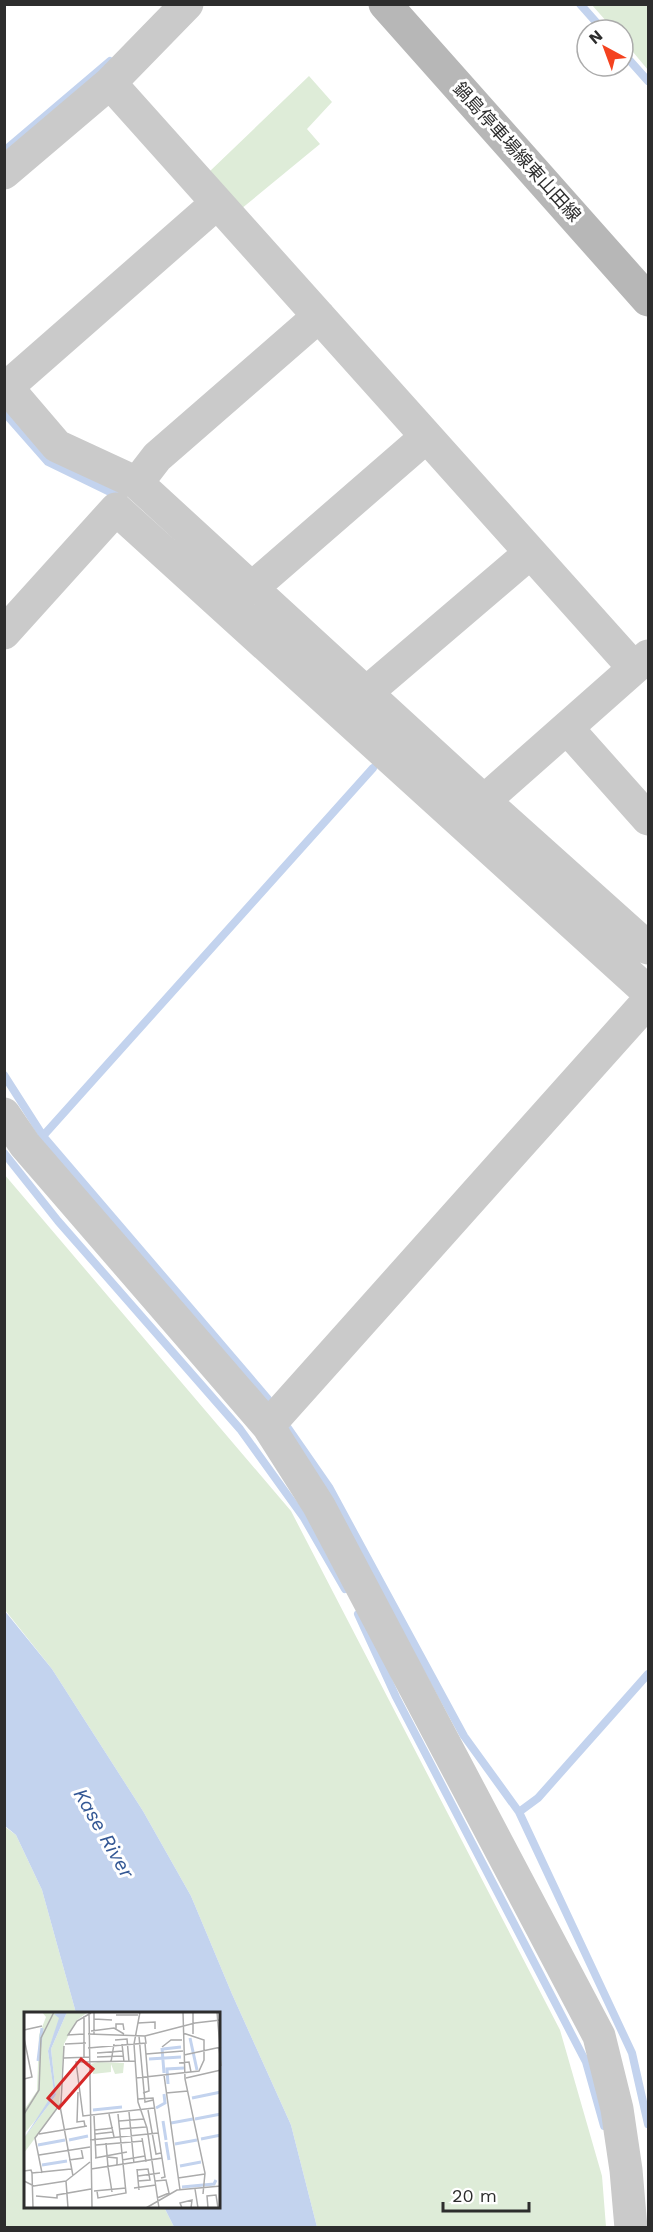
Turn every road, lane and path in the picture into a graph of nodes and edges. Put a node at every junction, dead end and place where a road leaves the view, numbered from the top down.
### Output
1 (187, 4) edge
2 (385, 4) edge
3 (110, 83) junction
4 (4, 173) edge
5 (217, 203) junction
6 (648, 300) edge
7 (319, 316) junction
8 (6, 386) edge
9 (426, 437) junction
10 (137, 483) junction
11 (530, 553) junction
12 (252, 588) junction
13 (4, 633) edge
14 (641, 662) edge
15 (366, 693) junction
16 (567, 728) junction
17 (484, 801) junction
18 (648, 819) edge
19 (648, 948) edge
20 (648, 992) edge
21 (648, 1001) edge
22 (4, 1114) edge
23 (268, 1426) junction
24 (637, 2176) edge
25 (631, 2228) edge

1 - 3 street
2 - 6 main road, 鍋島停車場線東山田線
3 - 4 street
3 - 5 street
5 - 7 street
5 - 8 street
7 - 9 street
7 - 10 street
8 - 10 street
9 - 11 street
9 - 12 street
10 - 12 street
11 - 14 street
11 - 15 street
12 - 15 street
13 - 20 street
14 - 16 street
15 - 17 street
16 - 17 street
16 - 18 street
17 - 19 street
21 - 23 street
22 - 23 street
23 - 24 street
24 - 25 street

